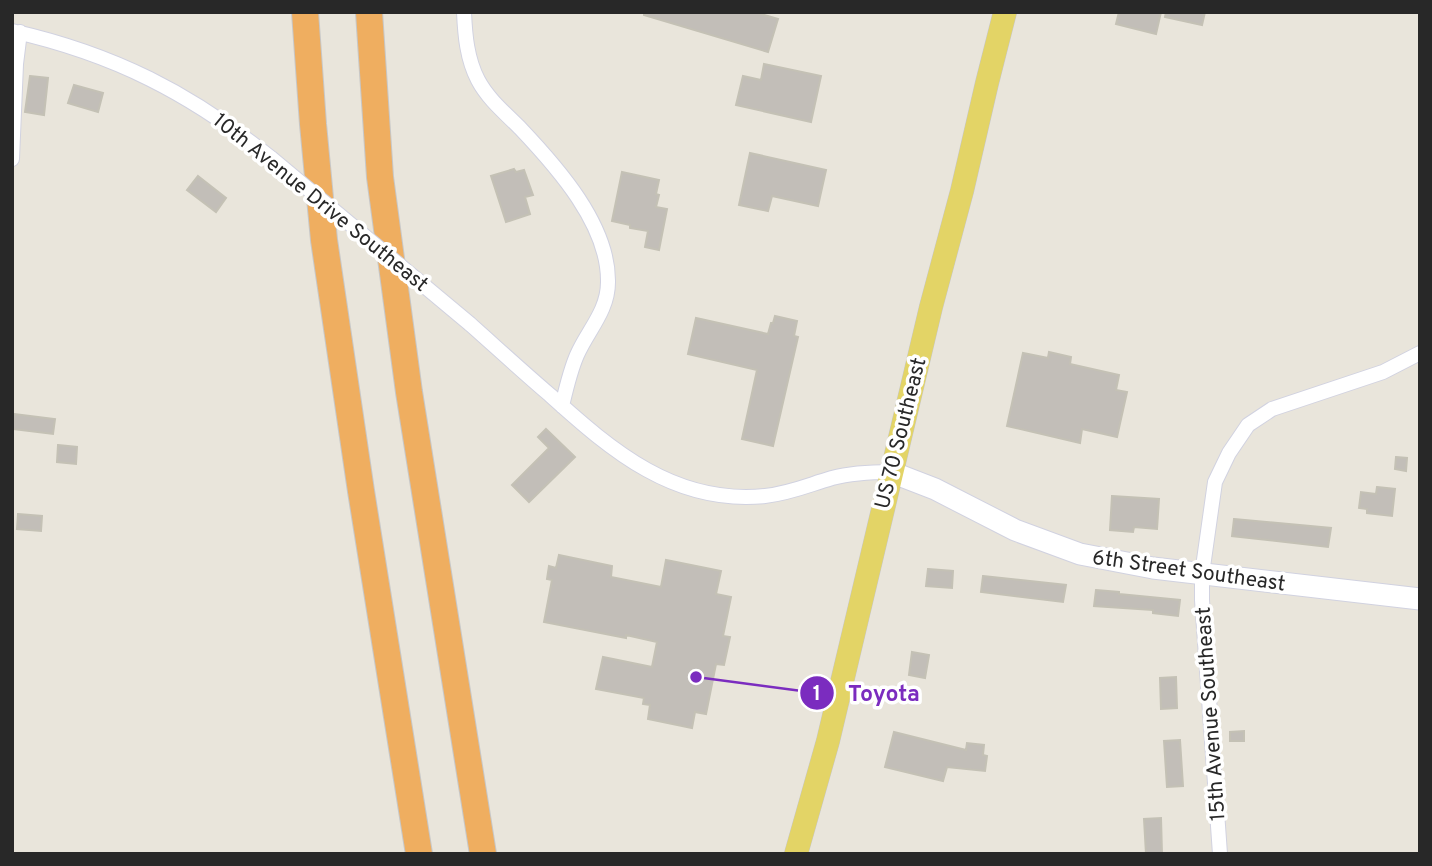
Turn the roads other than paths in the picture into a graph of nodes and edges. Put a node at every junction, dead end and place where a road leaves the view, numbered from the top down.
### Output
1 (306, 12) edge
2 (369, 12) edge
3 (464, 12) edge
4 (1005, 12) edge
5 (16, 32) edge
6 (12, 159) edge
7 (1420, 353) edge
8 (562, 406) junction
9 (891, 472) junction
10 (1202, 574) junction
11 (1420, 599) edge
12 (419, 854) edge
13 (483, 854) edge
14 (796, 854) edge
15 (1220, 854) edge

1 - 12 highway
2 - 13 highway
3 - 8 street
4 - 9 main road, US 70 Southeast
5 - 6 street
5 - 8 street, 10th Avenue Drive Southeast, bridge
7 - 10 street, 15th Avenue Southeast
8 - 9 street, 10th Avenue Drive Southeast
9 - 10 street, 6th Street Southeast
9 - 14 main road, US 70 Southeast
10 - 11 street, 6th Street Southeast
10 - 15 street, 15th Avenue Southeast

